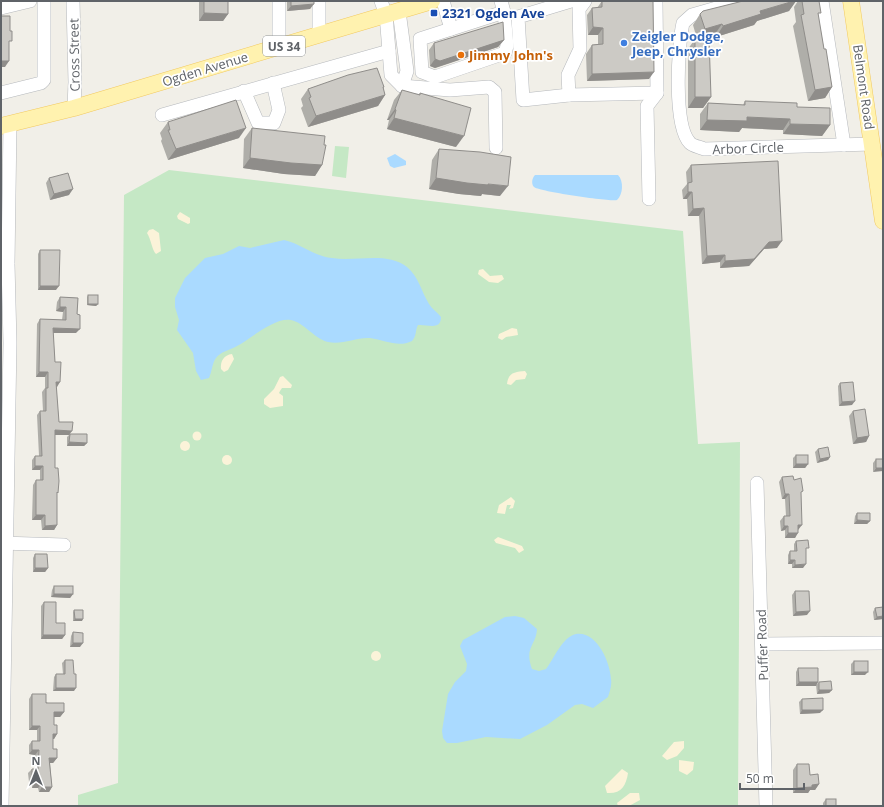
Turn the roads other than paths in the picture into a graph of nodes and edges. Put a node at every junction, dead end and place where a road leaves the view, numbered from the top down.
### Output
1 (30, 1) edge
2 (44, 1) edge
3 (73, 1) edge
4 (279, 1) edge
5 (319, 1) edge
6 (432, 1) edge
7 (443, 1) edge
8 (571, 1) edge
9 (585, 1) edge
10 (656, 1) edge
11 (741, 1) edge
12 (822, 1) edge
13 (851, 1) edge
14 (502, 6) edge
15 (1, 8) edge
16 (388, 9) edge
17 (451, 29) junction
18 (319, 35) junction
19 (279, 47) junction
20 (389, 57) junction
21 (405, 62) junction
22 (273, 83) junction
23 (402, 86) junction
24 (244, 91) junction
25 (1, 93) edge
26 (657, 93) junction
27 (569, 95) junction
28 (74, 108) junction
29 (162, 116) dead end
30 (5, 125) edge
31 (872, 144) junction
32 (844, 145) junction
33 (496, 148) dead end
34 (649, 199) dead end
35 (883, 215) edge
36 (757, 483) dead end
37 (4, 543) edge
38 (64, 545) dead end
39 (762, 644) junction
40 (883, 644) edge
41 (2, 806) edge
42 (766, 806) edge

1 - 15 street
2 - 25 street
3 - 28 street, Cross Street
4 - 19 street
5 - 18 street
6 - 16 main road, Ogden Avenue / US 34
7 - 17 street
8 - 27 street
9 - 27 street
10 - 26 street
11 - 32 street, Arbor Circle
12 - 32 street
13 - 31 main road, Belmont Road
14 - 17 street
14 - 17 street
16 - 18 main road, Ogden Avenue / US 34
16 - 20 street
16 - 21 street
18 - 19 main road, Ogden Avenue / US 34
19 - 28 main road, Ogden Avenue / US 34
20 - 21 street
20 - 22 street
20 - 23 street
21 - 23 street
22 - 24 street
22 - 24 street
23 - 33 street
24 - 29 street
26 - 27 street
26 - 34 street
28 - 30 main road, Ogden Avenue / US 34
30 - 37 street
31 - 32 street, Arbor Circle
31 - 35 main road, Belmont Road
36 - 39 street, Puffer Road
37 - 38 street
37 - 41 street
39 - 40 street
39 - 42 street, Puffer Road

